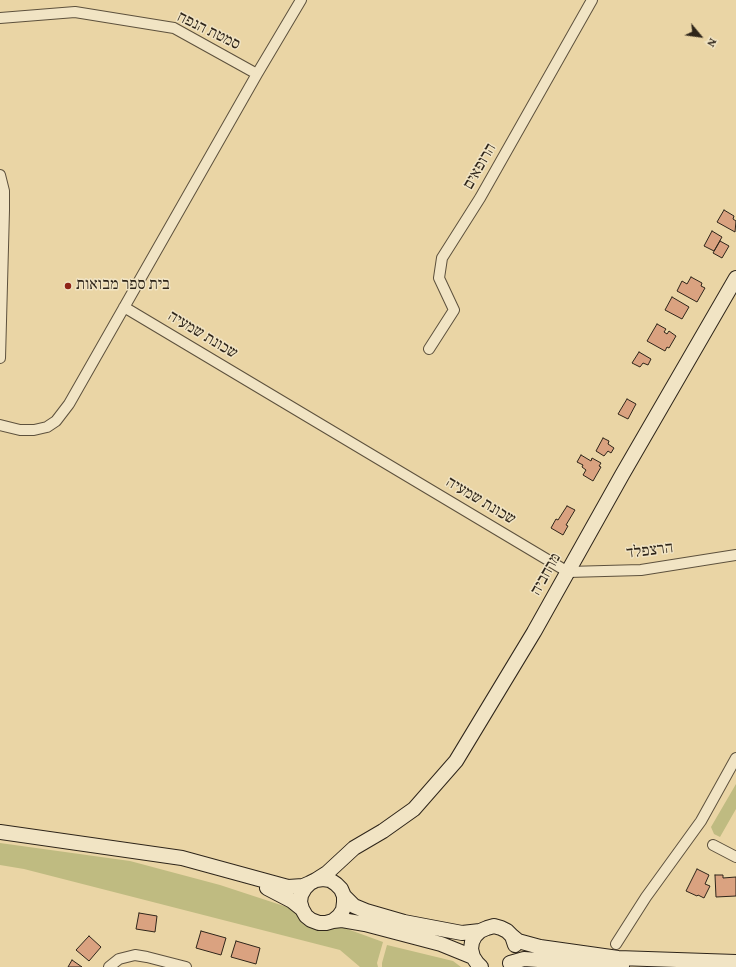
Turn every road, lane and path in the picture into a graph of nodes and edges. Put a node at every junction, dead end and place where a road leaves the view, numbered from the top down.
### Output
1 (301, 0) edge
2 (592, 0) edge
3 (0, 18) edge
4 (257, 74) junction
5 (0, 175) edge
6 (736, 278) edge
7 (124, 307) junction
8 (429, 349) dead end
9 (0, 358) edge
10 (0, 425) edge
11 (736, 555) edge
12 (568, 572) junction
13 (736, 758) edge
14 (0, 832) edge
15 (713, 845) dead end
16 (346, 853) junction
17 (736, 857) edge
18 (230, 872) junction
19 (313, 882) junction
20 (342, 892) junction
21 (302, 909) junction
22 (333, 921) junction
23 (480, 931) junction
24 (512, 936) junction
25 (616, 944) dead end
26 (736, 963) edge
27 (478, 964) edge
28 (507, 965) edge
29 (109, 967) edge
30 (186, 967) edge

1 - 4 street
2 - 8 street, הרופאים
3 - 4 street, סמטת הנפח
4 - 7 street
5 - 9 street
6 - 12 main road, מרחביה
7 - 10 street
7 - 12 street, שכונת שמעיה
11 - 12 street, הרצפלד
12 - 16 main road, מרחביה
13 - 25 street
14 - 18 main road
15 - 17 street
16 - 19 main road, מרחביה
16 - 20 main road
18 - 19 main road
18 - 21 main road
19 - 20 main road
19 - 21 main road
20 - 22 main road
20 - 23 main road
21 - 22 main road
22 - 27 main road
23 - 24 main road
23 - 27 main road
24 - 26 main road
24 - 28 main road
26 - 28 main road
29 - 30 street

